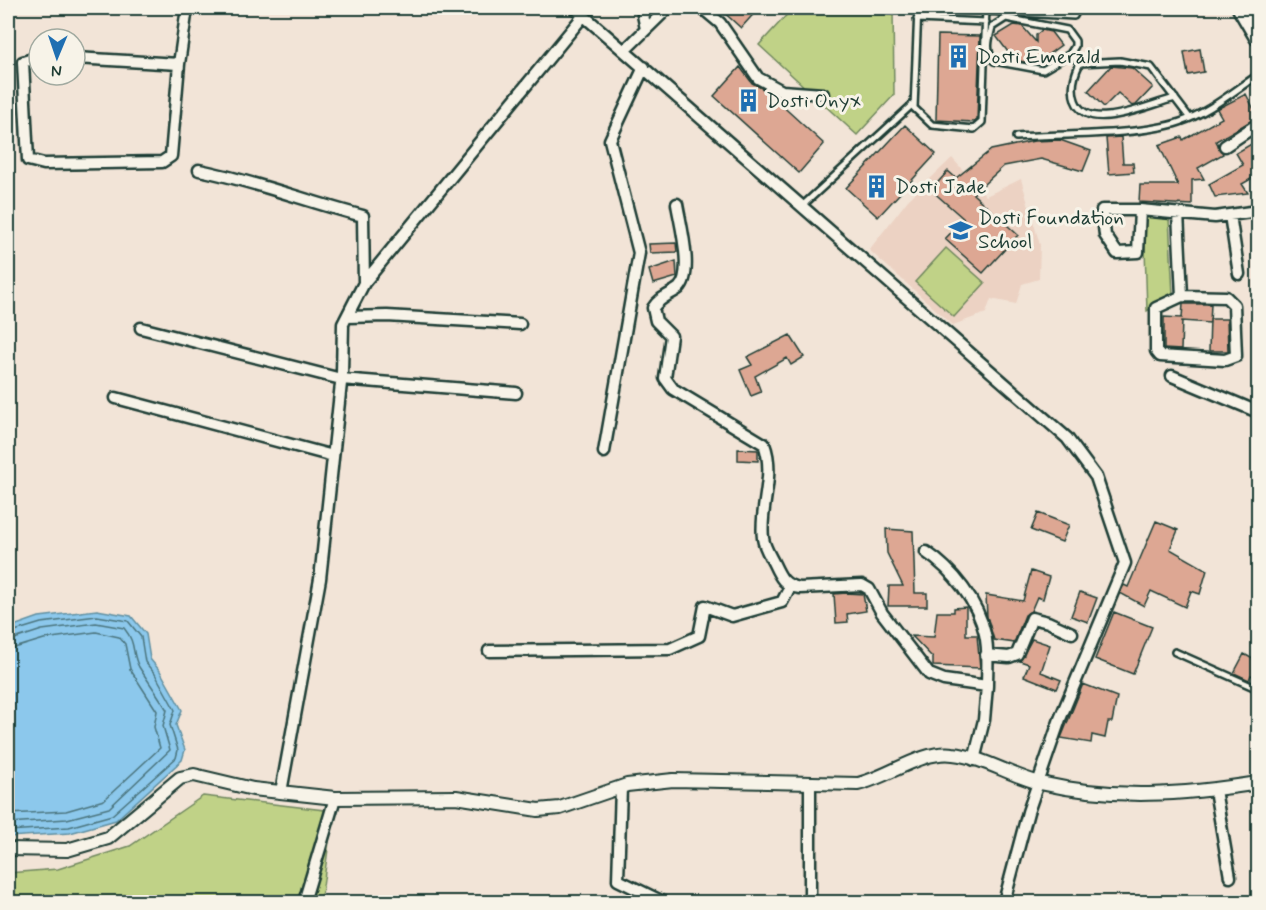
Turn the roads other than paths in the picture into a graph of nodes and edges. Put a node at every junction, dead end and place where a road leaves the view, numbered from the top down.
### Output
1 (187, 8) edge
2 (575, 8) edge
3 (650, 8) edge
4 (668, 8) edge
5 (702, 8) edge
6 (918, 8) edge
7 (1078, 8) edge
8 (1240, 8) edge
9 (986, 9) edge
10 (584, 15) junction
11 (917, 19) junction
12 (986, 22) junction
13 (646, 29) junction
14 (1258, 37) edge
15 (625, 51) junction
16 (1070, 54) junction
17 (87, 59) edge
18 (27, 61) edge
19 (1080, 63) junction
20 (178, 64) junction
21 (644, 67) junction
22 (1258, 75) edge
23 (823, 94) dead end
24 (1175, 98) junction
25 (913, 104) junction
26 (1189, 117) junction
27 (1258, 124) edge
28 (1016, 137) dead end
29 (1225, 146) dead end
30 (199, 170) dead end
31 (676, 204) dead end
32 (802, 206) junction
33 (1140, 210) junction
34 (1258, 210) edge
35 (1178, 213) junction
36 (1230, 214) junction
37 (1239, 274) dead end
38 (364, 283) junction
39 (1182, 296) junction
40 (347, 317) junction
41 (520, 324) dead end
42 (141, 328) dead end
43 (1172, 376) dead end
44 (341, 379) junction
45 (516, 393) dead end
46 (116, 398) dead end
47 (1258, 412) edge
48 (604, 452) dead end
49 (333, 456) junction
50 (926, 552) dead end
51 (790, 587) junction
52 (1072, 633) dead end
53 (489, 651) dead end
54 (1175, 652) dead end
55 (987, 655) junction
56 (987, 686) junction
57 (1258, 689) edge
58 (974, 760) junction
59 (1038, 782) junction
60 (1258, 783) edge
61 (810, 785) junction
62 (621, 787) junction
63 (1215, 789) junction
64 (281, 792) junction
65 (335, 798) junction
66 (8, 849) edge
67 (1230, 877) dead end
68 (304, 903) edge
69 (663, 903) edge
70 (810, 903) edge
71 (1004, 903) edge

1 - 20 street
2 - 10 street
3 - 13 street
4 - 13 street
5 - 23 street
6 - 11 lane
7 - 9 lane
8 - 14 highway
9 - 12 lane
10 - 15 street
10 - 38 street
11 - 12 lane
11 - 25 lane
12 - 25 lane
13 - 15 street
15 - 21 street
16 - 16 lane
16 - 19 lane
17 - 20 street
18 - 20 street
19 - 24 lane
19 - 24 lane
21 - 32 street
21 - 48 street
22 - 26 lane
24 - 26 lane
25 - 32 lane
26 - 28 lane
27 - 29 street
30 - 38 street
31 - 51 street
32 - 59 street
33 - 33 street
33 - 35 street
34 - 36 street
35 - 36 street
35 - 39 street
36 - 37 street
38 - 40 street
39 - 39 street
40 - 41 street
40 - 44 street
42 - 44 street
43 - 47 street
44 - 45 street
44 - 49 street
46 - 49 street
49 - 64 street
50 - 55 street
51 - 53 street
51 - 56 street
52 - 55 street
54 - 57 lane
55 - 56 street
56 - 58 street
58 - 59 street
58 - 61 street
59 - 63 street
59 - 71 street
60 - 63 street
61 - 62 street
61 - 70 street
62 - 65 street
62 - 69 street
63 - 67 street
64 - 65 street
64 - 66 street
65 - 68 street

